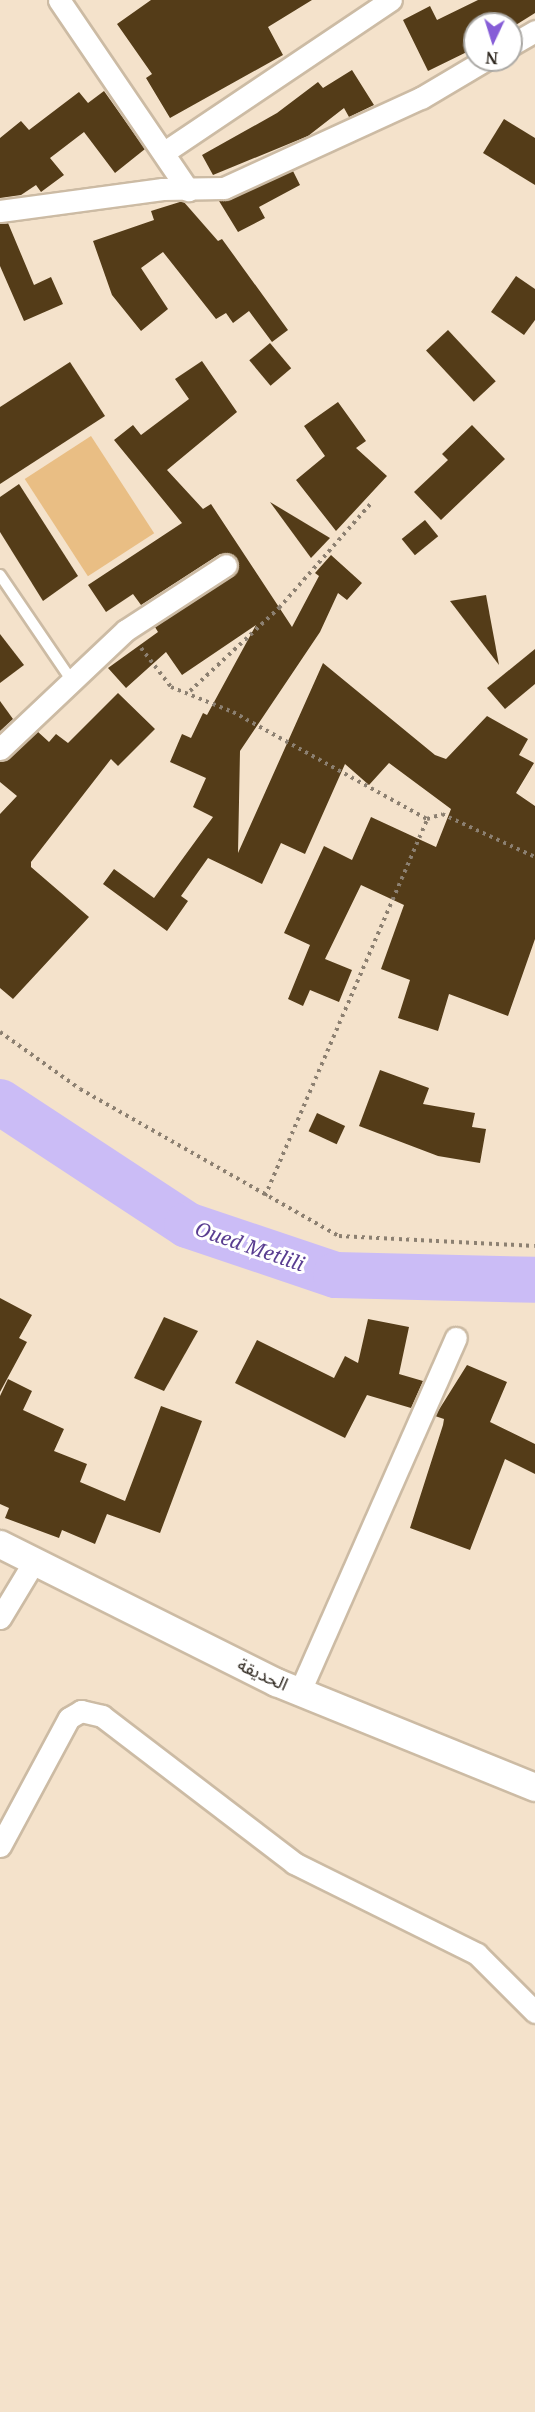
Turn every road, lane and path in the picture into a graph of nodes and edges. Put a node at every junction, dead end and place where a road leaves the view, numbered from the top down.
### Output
1 (59, 0) edge
2 (391, 0) edge
3 (465, 72) edge
4 (166, 151) junction
5 (188, 190) junction
6 (0, 211) edge
7 (373, 501) dead end
8 (225, 565) dead end
9 (0, 575) edge
10 (126, 630) junction
11 (70, 678) junction
12 (190, 691) junction
13 (0, 748) edge
14 (427, 819) junction
15 (535, 857) edge
16 (0, 1032) edge
17 (265, 1196) junction
18 (535, 1246) edge
19 (456, 1338) dead end
20 (0, 1544) edge
21 (35, 1560) junction
22 (0, 1618) edge
23 (300, 1691) junction
24 (535, 1787) edge
25 (0, 1846) edge
26 (535, 2012) edge

1 - 4 street
2 - 4 street
3 - 5 street
4 - 5 street
5 - 6 street
7 - 12 path
8 - 10 street
9 - 11 lane
10 - 11 street
10 - 12 path
11 - 13 street
12 - 14 path
14 - 15 path
14 - 17 path
16 - 17 path
17 - 18 path
19 - 23 street
20 - 21 street, الحديقة
21 - 22 street
21 - 23 street, الحديقة
23 - 24 street, الحديقة
25 - 26 street

